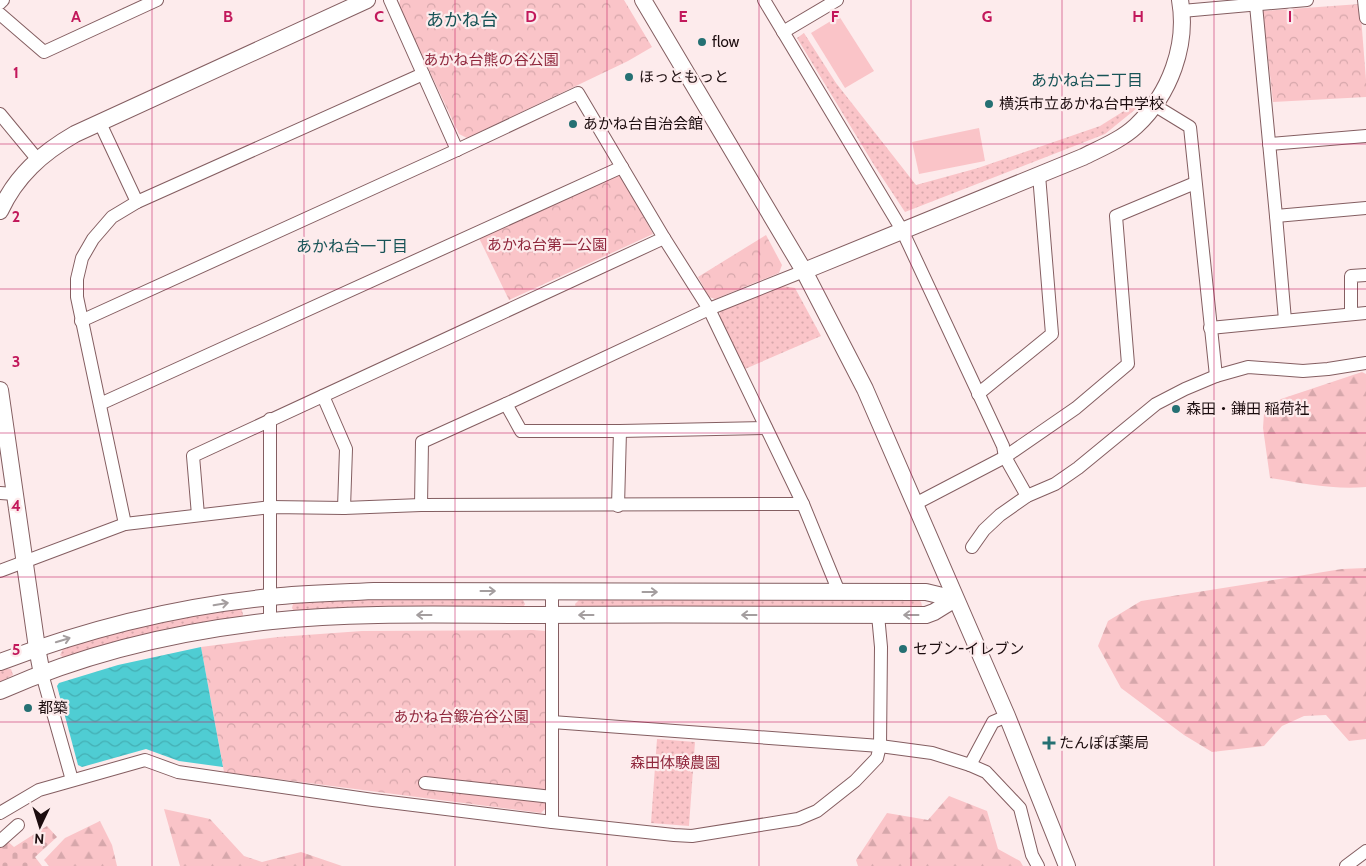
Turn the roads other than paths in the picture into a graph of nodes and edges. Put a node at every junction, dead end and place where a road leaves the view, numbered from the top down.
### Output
1 (3, 0) edge
2 (157, 0) edge
3 (367, 0) edge
4 (390, 0) edge
5 (643, 0) edge
6 (764, 0) edge
7 (837, 0) edge
8 (1307, 0) edge
9 (1364, 0) edge
10 (0, 3) edge
11 (1256, 5) junction
12 (1181, 6) edge
13 (0, 14) edge
14 (1366, 18) edge
15 (783, 32) junction
16 (424, 74) junction
17 (1154, 105) junction
18 (0, 114) edge
19 (100, 123) junction
20 (1366, 136) edge
21 (1269, 144) junction
22 (457, 150) junction
23 (38, 160) junction
24 (622, 167) junction
25 (1039, 175) junction
26 (1195, 182) junction
27 (136, 202) junction
28 (1366, 208) edge
29 (0, 212) edge
30 (1276, 216) junction
31 (902, 230) junction
32 (664, 238) junction
33 (804, 270) junction
34 (1366, 275) edge
35 (709, 309) junction
36 (1366, 313) edge
37 (1351, 314) junction
38 (81, 320) junction
39 (1285, 320) junction
40 (1210, 328) junction
41 (1366, 363) edge
42 (1216, 376) junction
43 (0, 390) edge
44 (978, 394) junction
45 (323, 396) junction
46 (100, 404) junction
47 (506, 404) junction
48 (1, 410) edge
49 (270, 419) junction
50 (766, 428) junction
51 (620, 431) junction
52 (1005, 457) junction
53 (8, 494) edge
54 (1027, 496) junction
55 (803, 504) junction
56 (915, 504) junction
57 (421, 505) junction
58 (618, 506) junction
59 (271, 507) junction
60 (344, 508) junction
61 (198, 514) junction
62 (125, 524) junction
63 (972, 547) dead end
64 (25, 561) junction
65 (0, 572) edge
66 (552, 591) junction
67 (839, 592) junction
68 (270, 597) junction
69 (955, 599) junction
70 (552, 615) junction
71 (878, 615) junction
72 (270, 621) junction
73 (37, 648) junction
74 (0, 662) edge
75 (42, 674) junction
76 (0, 691) edge
77 (1007, 716) junction
78 (552, 722) junction
79 (880, 746) junction
80 (970, 765) junction
81 (72, 780) junction
82 (425, 783) dead end
83 (552, 797) junction
84 (0, 813) edge
85 (552, 822) junction
86 (18, 826) dead end
87 (0, 841) edge
88 (1366, 851) edge
89 (1038, 866) edge
90 (1067, 866) edge
91 (1346, 866) edge

1 - 10 street
2 - 13 street
3 - 19 street
4 - 16 street
5 - 33 street
6 - 15 street
7 - 15 street
8 - 11 street
9 - 14 street
11 - 12 street
11 - 21 street
12 - 17 street
15 - 31 street
16 - 22 street
16 - 27 street
17 - 25 street
17 - 26 street
18 - 23 street
19 - 23 street
19 - 27 street
20 - 21 street
21 - 30 street
22 - 24 street
22 - 38 street
23 - 29 street
24 - 32 street
24 - 46 street
25 - 31 street
25 - 44 street
26 - 40 street
26 - 52 street
27 - 38 street
28 - 30 street
30 - 39 street
31 - 33 street
31 - 44 street
32 - 35 street
32 - 45 street
33 - 35 street
33 - 56 street
34 - 37 street
35 - 47 street
35 - 50 street
36 - 37 street
37 - 39 street
38 - 46 street
39 - 40 street
40 - 42 street
41 - 42 street
42 - 54 street
43 - 48 street
44 - 52 street
45 - 49 street
45 - 60 street
46 - 62 street
47 - 51 street
47 - 57 street
48 - 53 street
49 - 59 street
49 - 61 street
50 - 51 street
50 - 55 street
51 - 58 street
52 - 54 street
52 - 56 street
53 - 64 street
54 - 63 street
55 - 58 street
55 - 67 street
56 - 69 street
57 - 58 street
57 - 60 street
59 - 60 street
59 - 61 street
59 - 68 street
61 - 62 street
62 - 64 street
64 - 65 street
64 - 73 street
66 -> 67 street
68 -> 66 street
66 - 70 street
67 - 69 street
68 - 72 street
73 -> 68 street
69 -> 71 street
69 - 77 street
71 -> 70 street
70 -> 72 street
70 - 78 street
71 - 79 street
72 - 75 street
73 - 74 street
73 - 75 street
75 - 76 street
75 - 81 street
77 - 80 street
77 - 90 street
78 - 79 street
78 - 83 street
79 - 80 street
79 - 85 street
80 - 89 street
81 - 84 street
81 - 85 street
82 - 83 street
83 - 85 street
86 - 87 street
88 - 91 street

